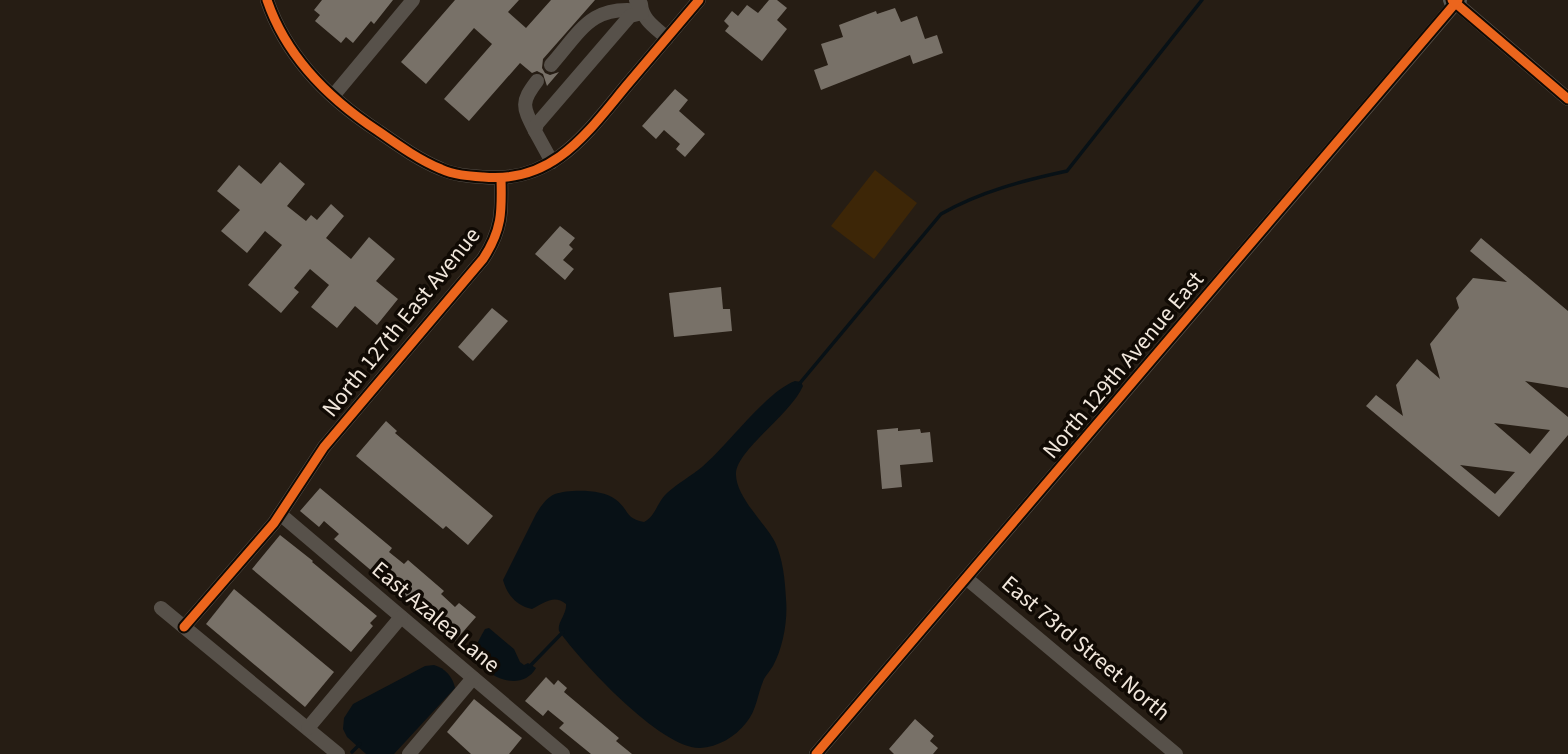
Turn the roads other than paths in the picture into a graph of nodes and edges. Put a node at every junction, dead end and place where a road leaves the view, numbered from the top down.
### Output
1 (267, 0) edge
2 (413, 0) edge
3 (699, 0) edge
4 (1455, 1) edge
5 (640, 6) edge
6 (667, 38) junction
7 (551, 65) dead end
8 (537, 81) dead end
9 (333, 96) junction
10 (1568, 99) edge
11 (535, 131) junction
12 (552, 162) junction
13 (501, 179) junction
14 (280, 514) junction
15 (967, 578) junction
16 (161, 608) dead end
17 (401, 617) junction
18 (184, 627) junction
19 (473, 678) junction
20 (309, 728) junction
21 (338, 754) edge
22 (409, 754) edge
23 (563, 754) edge
24 (816, 754) edge
25 (1176, 754) edge

1 - 9 street
2 - 9 street
3 - 6 street
4 - 10 street
4 - 15 street, North 129th Avenue East
5 - 6 street
5 - 7 street
5 - 11 street
6 - 12 street
8 - 11 street
9 - 13 street
11 - 12 street
12 - 13 street
13 - 14 street, North 127th East Avenue
14 - 17 street, East Azalea Lane
14 - 18 street, North 127th East Avenue
15 - 24 street, North 129th Avenue East
15 - 25 street, East 73rd Street North
16 - 18 street
17 - 19 street, East Azalea Lane
17 - 20 street
18 - 20 street
19 - 22 street
19 - 23 street, East Azalea Lane
20 - 21 street

